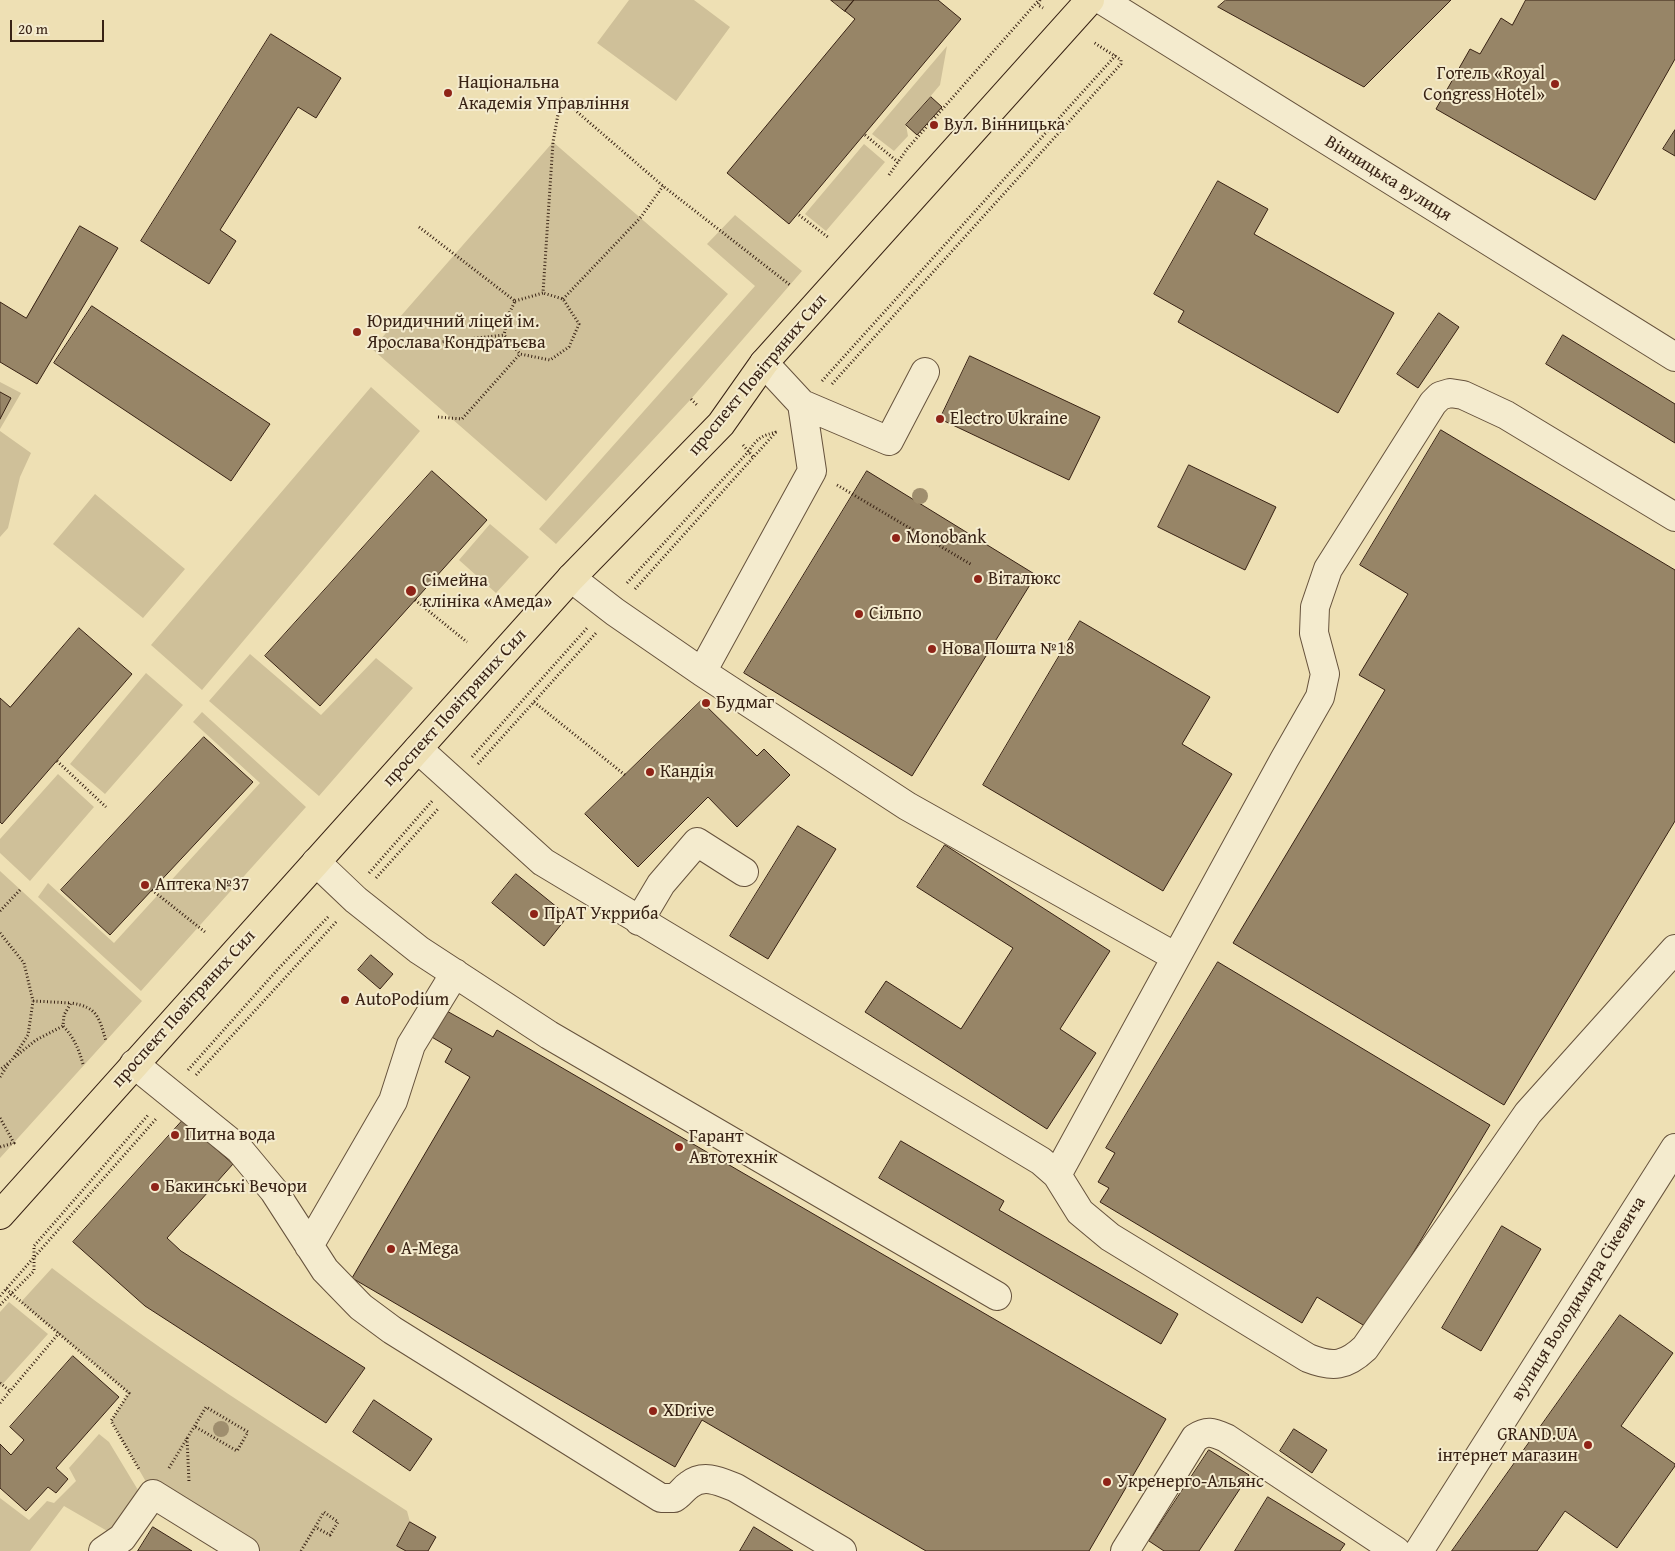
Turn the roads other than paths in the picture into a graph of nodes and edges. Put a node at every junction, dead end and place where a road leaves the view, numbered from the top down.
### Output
1 (1090, 0) edge
2 (1102, 0) edge
3 (1675, 357) edge
4 (764, 364) junction
5 (925, 372) dead end
6 (805, 408) junction
7 (1675, 517) edge
8 (571, 578) junction
9 (702, 672) junction
10 (418, 749) junction
11 (316, 862) junction
12 (744, 872) dead end
13 (640, 921) junction
14 (1675, 949) edge
15 (1176, 957) junction
16 (455, 973) junction
17 (134, 1064) junction
18 (1675, 1148) edge
19 (1057, 1175) junction
20 (0, 1215) edge
21 (309, 1246) junction
22 (997, 1296) dead end
23 (103, 1551) edge
24 (245, 1551) edge
25 (842, 1551) edge
26 (1125, 1551) edge
27 (1396, 1551) edge
28 (1419, 1551) edge

1 - 4 main road, проспект Повітряних Сил
2 - 3 street, Вінницька вулиця
4 - 6 street
4 - 8 main road, проспект Повітряних Сил
5 - 6 street
6 - 9 street
7 - 15 street
8 - 9 street
8 - 10 main road, проспект Повітряних Сил
9 - 15 street
10 - 11 main road, проспект Повітряних Сил
10 - 13 street
11 - 16 street
11 - 17 main road, проспект Повітряних Сил
12 - 13 street
13 - 19 street
14 - 19 street
15 - 19 street
16 - 21 street
16 - 22 street
17 - 20 main road, проспект Повітряних Сил
17 - 21 street
18 - 28 street, вулиця Володимира Сікевича
21 - 25 street
23 - 24 street
26 - 27 street

